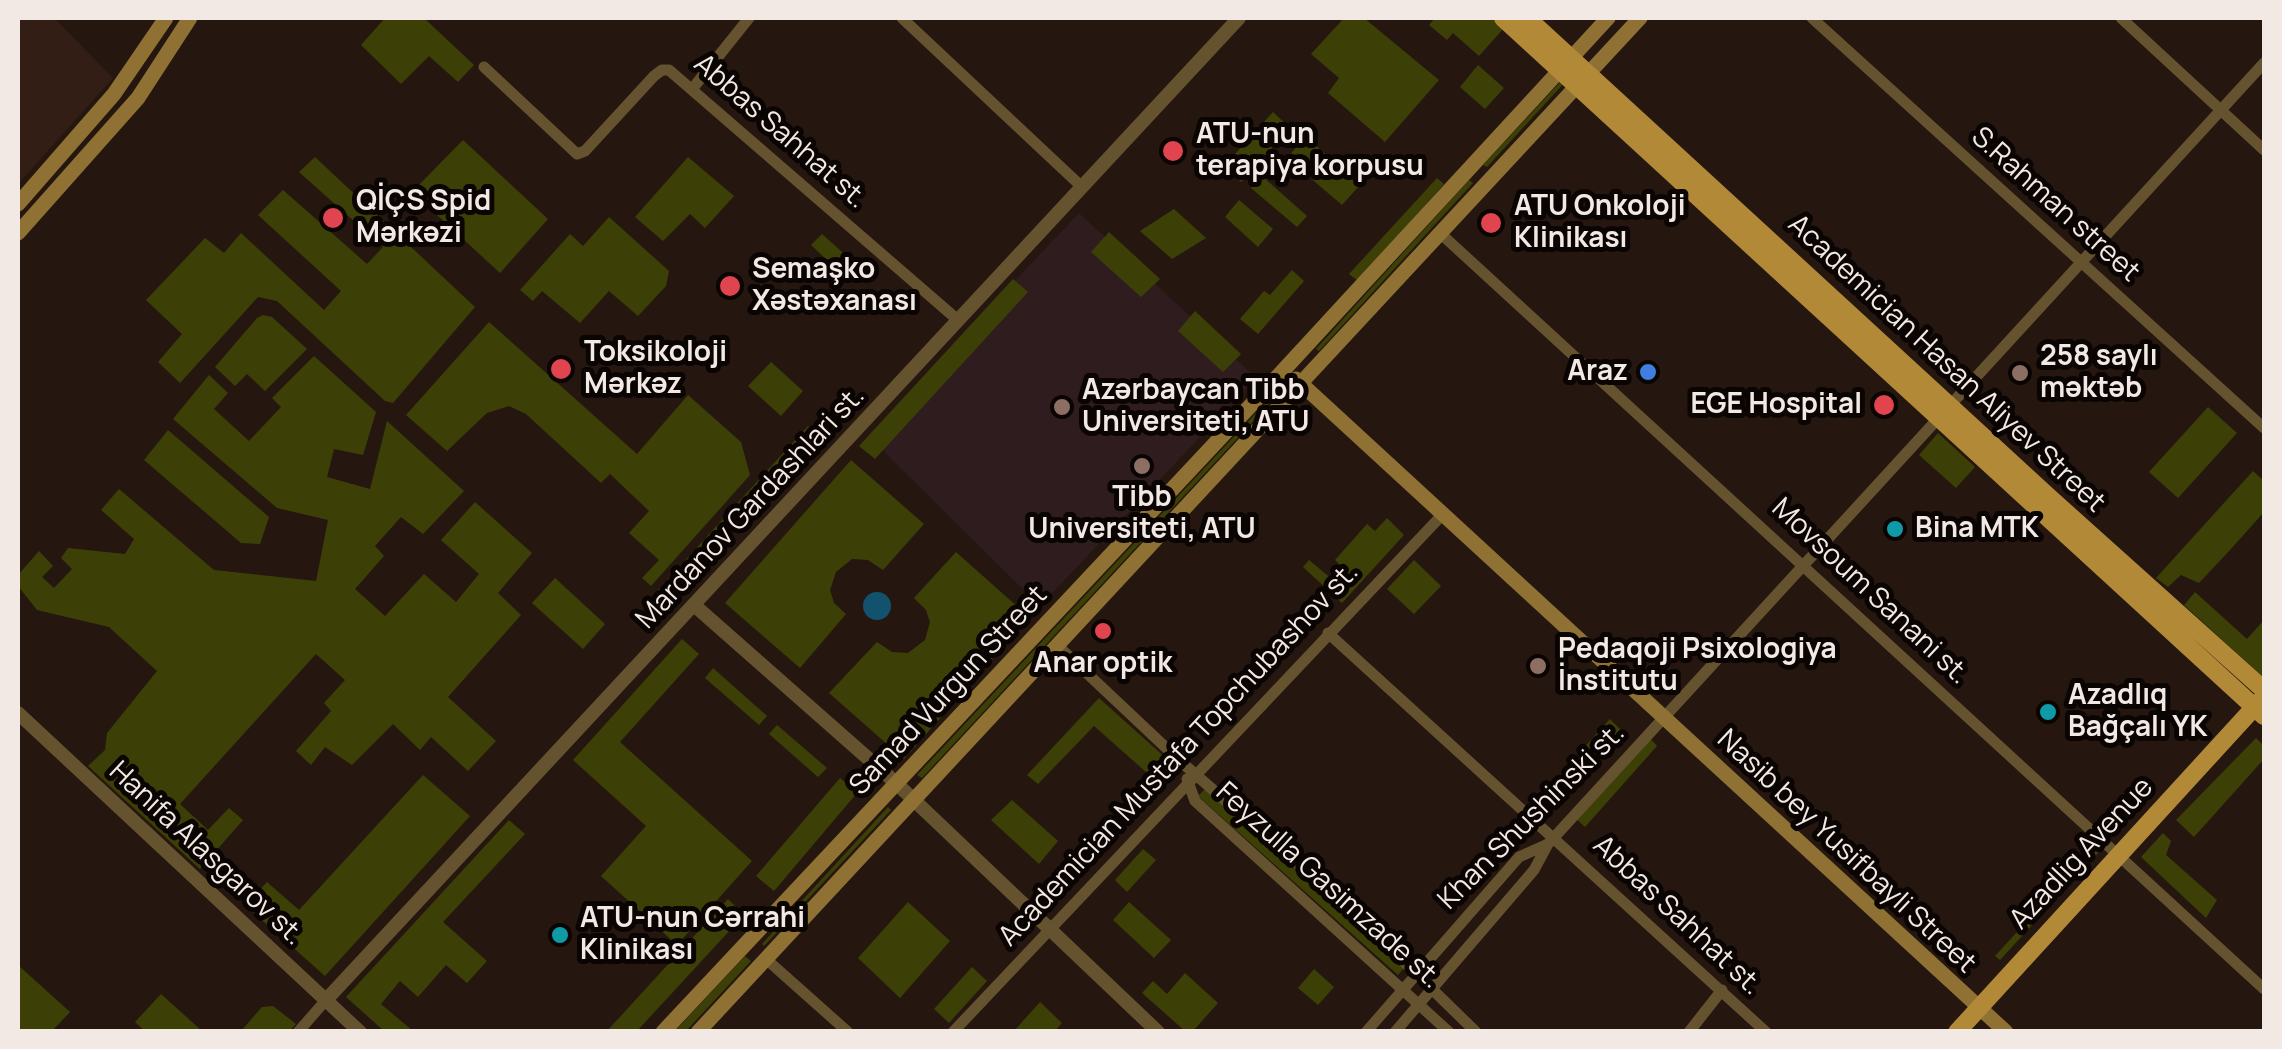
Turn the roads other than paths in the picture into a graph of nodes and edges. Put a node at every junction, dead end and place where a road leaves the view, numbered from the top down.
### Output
1 (166, 18) edge
2 (190, 18) edge
3 (749, 18) edge
4 (902, 18) edge
5 (1239, 18) edge
6 (1502, 18) edge
7 (1527, 18) edge
8 (1608, 18) edge
9 (1640, 18) edge
10 (1812, 18) edge
11 (2121, 18) edge
12 (1562, 59) junction
13 (2264, 64) edge
14 (484, 67) dead end
15 (1588, 82) junction
16 (693, 88) junction
17 (2220, 110) junction
18 (2264, 150) edge
19 (1469, 169) junction
20 (1486, 184) junction
21 (1082, 187) junction
22 (18, 204) edge
23 (18, 233) edge
24 (1440, 233) junction
25 (2081, 263) junction
26 (959, 321) junction
27 (1274, 380) junction
28 (1301, 383) junction
29 (1942, 411) junction
30 (2264, 428) edge
31 (1443, 514) junction
32 (1804, 565) junction
33 (694, 605) junction
34 (1328, 633) junction
35 (1057, 645) junction
36 (2256, 700) edge
37 (18, 713) edge
38 (1664, 718) junction
39 (1189, 773) junction
40 (896, 783) junction
41 (914, 800) junction
42 (1551, 840) junction
43 (2120, 856) junction
44 (1049, 927) junction
45 (748, 942) junction
46 (766, 958) junction
47 (1416, 973) junction
48 (1403, 988) junction
49 (1431, 989) junction
50 (2264, 989) edge
51 (1722, 990) junction
52 (326, 1000) junction
53 (1420, 1003) junction
54 (1979, 1007) junction
55 (298, 1032) edge
56 (360, 1032) edge
57 (664, 1032) edge
58 (698, 1032) edge
59 (848, 1032) edge
60 (953, 1032) edge
61 (1158, 1032) edge
62 (1366, 1032) edge
63 (1395, 1032) edge
64 (1450, 1032) edge
65 (1476, 1032) edge
66 (1688, 1032) edge
67 (1766, 1032) edge
68 (1957, 1032) edge
69 (2006, 1032) edge

1 - 22 main road
2 - 23 main road
3 - 16 street
4 - 21 street
5 - 21 street, Mardanov Gardashlari st.
6 - 12 main road
7 - 12 main road
8 - 12 main road, Samad Vurgun Street
9 - 15 main road, Samad Vurgun Street
10 - 25 street, S.Rahman street
11 - 17 street
12 - 15 main road, Academician Hasan Aliyev Street
12 - 19 main road, Samad Vurgun Street
13 - 17 street, Khan Shushinski st.
14 - 16 street, Abbas Sahhat st.
15 - 20 main road, Samad Vurgun Street
15 - 29 main road, Academician Hasan Aliyev Street
16 - 26 street, Abbas Sahhat st.
17 - 18 street
17 - 25 street, Khan Shushinski st.
19 - 20 main road
19 - 27 main road, Samad Vurgun Street
20 - 24 main road, Samad Vurgun Street
21 - 26 street, Mardanov Gardashlari st.
24 - 28 main road, Samad Vurgun Street
24 - 32 street, Movsoum Sanani st.
25 - 29 street, Khan Shushinski st.
25 - 30 street, S.Rahman street
26 - 33 street, Mardanov Gardashlari st.
27 - 28 main road
27 - 40 main road, Samad Vurgun Street
28 - 31 main road, Nasib bey Yusifbayli Street
28 - 35 main road, Samad Vurgun Street
29 - 32 street, Khan Shushinski st.
29 - 36 main road, Academician Hasan Aliyev Street
31 - 34 street, Academician Mustafa Topchubashov st.
31 - 38 main road, Nasib bey Yusifbayli Street
32 - 38 street, Khan Shushinski st.
32 - 43 street, Movsoum Sanani st.
33 - 40 street
33 - 52 street, Mardanov Gardashlari st.
34 - 39 street, Academician Mustafa Topchubashov st.
34 - 42 street, Abbas Sahhat st.
35 - 39 street, Feyzulla Gasimzade st.
35 - 41 main road, Samad Vurgun Street
36 - 43 main road, Azadlig Avenue
37 - 52 street, Hanifa Alasgarov st.
38 - 42 street, Khan Shushinski st.
38 - 54 main road, Nasib bey Yusifbayli Street
39 - 44 street, Academician Mustafa Topchubashov st.
39 - 47 street, Feyzulla Gasimzade st.
39 - 48 street, Feyzulla Gasimzade st.
40 - 41 street
40 - 45 main road, Samad Vurgun Street
41 - 44 street
41 - 46 main road, Samad Vurgun Street
42 - 47 street, Khan Shushinski st.
42 - 49 street
42 - 51 street, Abbas Sahhat st.
43 - 50 street, Movsoum Sanani st.
43 - 54 main road, Azadlig Avenue
44 - 60 street, Academician Mustafa Topchubashov st.
44 - 61 street
45 - 46 main road
45 - 57 main road, Samad Vurgun Street
46 - 58 main road, Samad Vurgun Street
46 - 59 street
47 - 48 street, Khan Shushinski st.
47 - 49 street, Feyzulla Gasimzade st.
48 - 53 street, Feyzulla Gasimzade st.
48 - 62 street, Khan Shushinski st.
49 - 53 street
49 - 65 street, Feyzulla Gasimzade st.
51 - 66 street
51 - 67 street, Abbas Sahhat st.
52 - 55 street, Mardanov Gardashlari st.
52 - 56 street, Hanifa Alasgarov st.
53 - 63 street
53 - 64 street, Feyzulla Gasimzade st.
54 - 68 main road, Azadlig Avenue
54 - 69 main road, Nasib bey Yusifbayli Street

